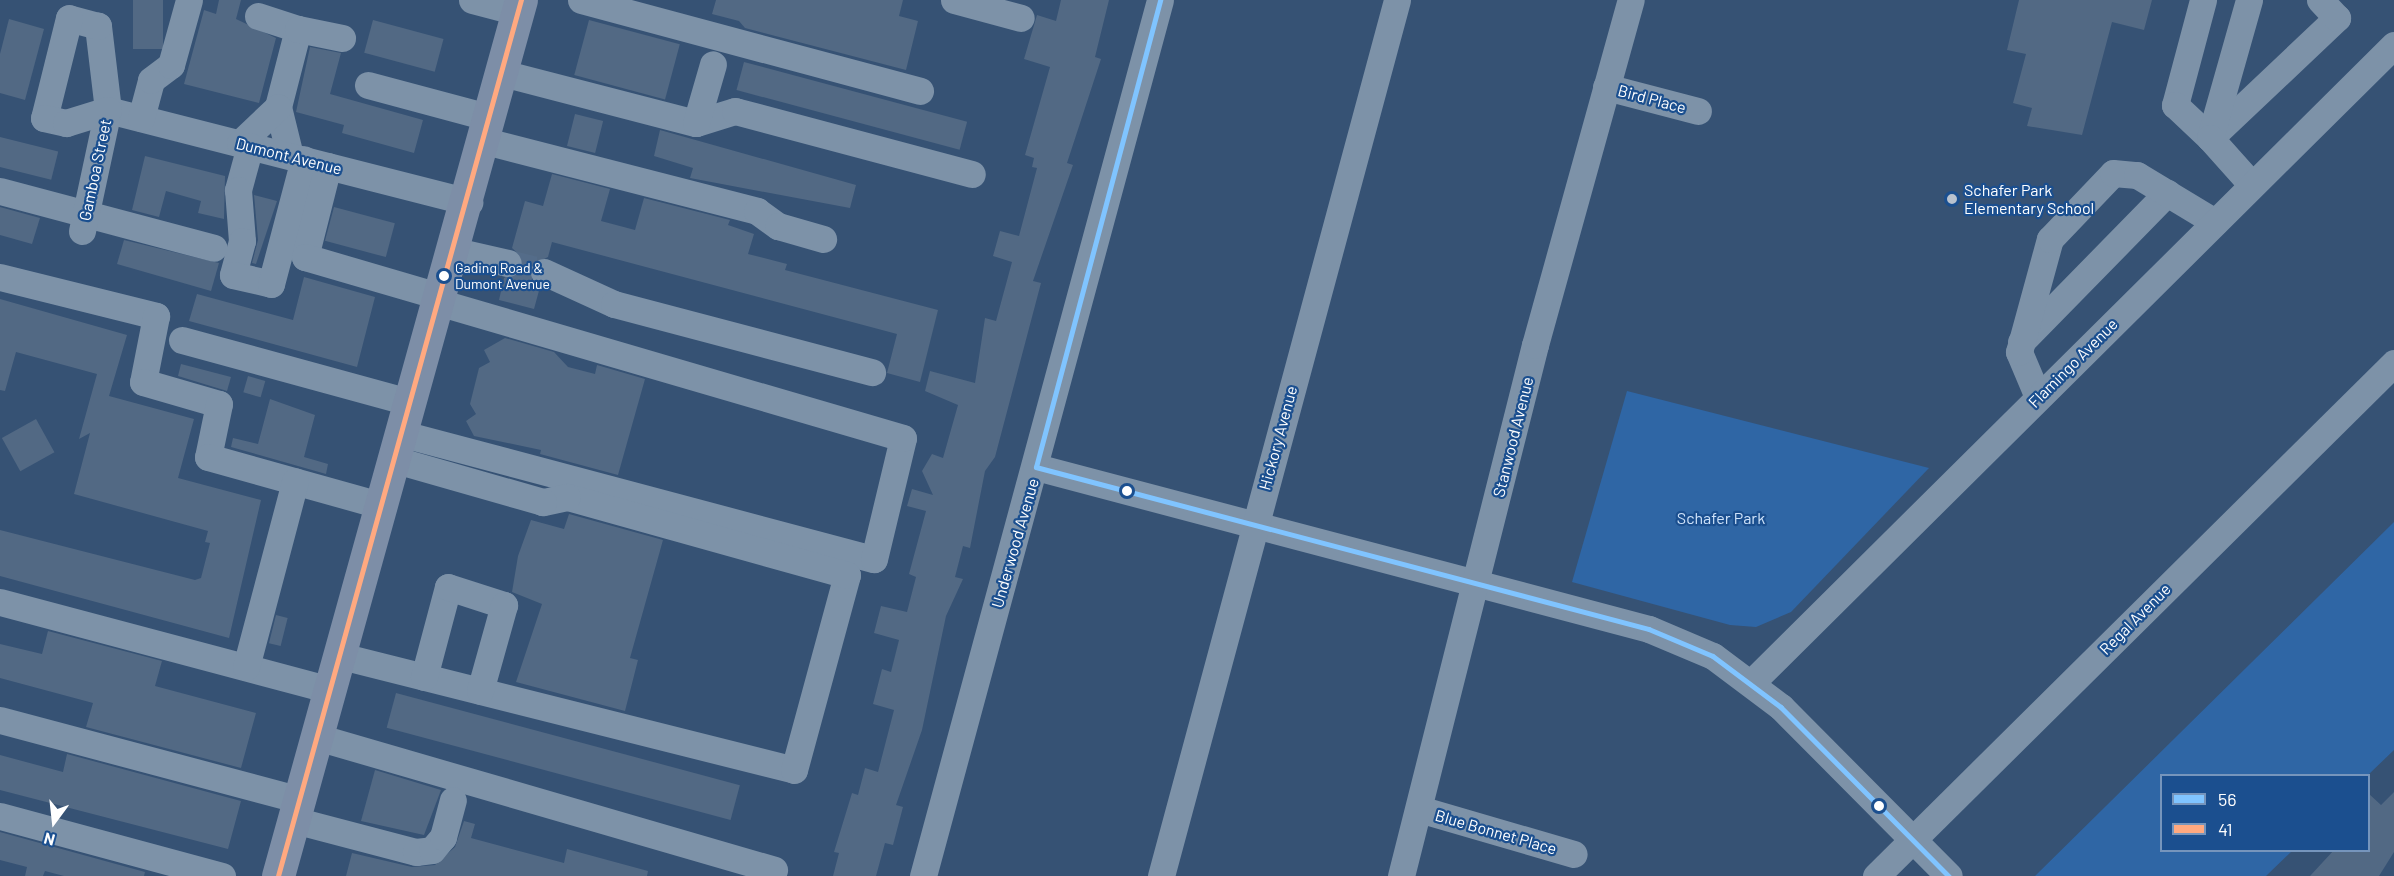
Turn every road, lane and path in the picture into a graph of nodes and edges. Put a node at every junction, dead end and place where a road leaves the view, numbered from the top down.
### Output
1 (189, 0) edge
2 (472, 0) edge
3 (581, 0) edge
4 (954, 0) edge
5 (1160, 0) edge
6 (1397, 0) edge
7 (1631, 0) edge
8 (2203, 0) edge
9 (2249, 0) edge
10 (2320, 0) edge
11 (520, 6) edge
12 (258, 16) dead end
13 (1021, 18) dead end
14 (298, 28) junction
15 (342, 38) dead end
16 (2394, 45) edge
17 (713, 64) dead end
18 (502, 73) junction
19 (368, 85) dead end
20 (1606, 87) junction
21 (920, 91) dead end
22 (278, 107) junction
23 (108, 110) joint
24 (1698, 111) dead end
25 (141, 118) junction
26 (696, 123) junction
27 (488, 129) junction
28 (2210, 138) junction
29 (245, 144) junction
30 (307, 160) junction
31 (972, 174) dead end
32 (2252, 185) junction
33 (0, 191) edge
34 (2167, 193) junction
35 (469, 202) junction
36 (84, 222) junction
37 (2215, 222) junction
38 (823, 239) dead end
39 (214, 248) dead end
40 (455, 251) junction
41 (508, 264) tunnel mouth
42 (544, 272) tunnel mouth
43 (0, 277) edge
44 (442, 300) junction
45 (182, 340) dead end
46 (2021, 342) junction
47 (2394, 363) edge
48 (872, 372) dead end
49 (2038, 397) junction
50 (412, 403) junction
51 (400, 447) junction
52 (1036, 466) junction
53 (295, 481) junction
54 (383, 506) junction
55 (1255, 524) junction
56 (1476, 583) junction
57 (0, 602) edge
58 (341, 656) junction
59 (246, 667) junction
60 (424, 677) junction
61 (1753, 681) junction
62 (331, 690) junction
63 (480, 691) junction
64 (0, 720) edge
65 (318, 737) junction
66 (453, 800) dead end
67 (1419, 809) junction
68 (297, 810) junction
69 (0, 816) edge
70 (1913, 840) junction
71 (1574, 854) dead end
72 (774, 870) dead end
73 (222, 876) edge
74 (278, 876) edge
75 (923, 876) edge
76 (1161, 876) edge
77 (1401, 876) edge
78 (1876, 876) edge
79 (1949, 876) edge

1 - 25 street
2 - 11 street
3 - 21 street
4 - 13 street
5 - 52 street, Underwood Avenue
6 - 55 street, Hickory Avenue
7 - 20 street, Stanwood Avenue
8 - 28 street
9 - 28 street
10 - 28 street
11 - 18 main road
12 - 14 street
14 - 15 street
14 - 22 street
16 - 32 street, Flamingo Avenue
17 - 26 street
18 - 26 street
18 - 27 main road
19 - 27 street
20 - 24 street, Bird Place
20 - 56 street, Stanwood Avenue
22 - 29 street
22 - 30 street
23 - 25 street, Dumont Avenue
23 - 36 street, Gamboa Street
25 - 29 street, Dumont Avenue
26 - 31 street
27 - 35 main road
27 - 38 street
28 - 32 street
29 - 30 street, Dumont Avenue
29 - 30 street
30 - 35 street, Dumont Avenue
30 - 44 street
32 - 37 street, Flamingo Avenue
33 - 36 street
34 - 37 street
34 - 46 street
34 - 46 street
35 - 40 main road
36 - 39 street
37 - 49 street, Flamingo Avenue
40 - 41 street
40 - 44 main road
42 - 48 street
43 - 53 street
44 - 50 main road
44 - 51 street
45 - 50 street
46 - 49 street
47 - 70 street, Regal Avenue
49 - 61 street, Flamingo Avenue
50 - 51 main road
51 - 54 main road
51 - 63 street
52 - 55 street
52 - 75 street, Underwood Avenue
53 - 54 street
53 - 59 street
54 - 58 main road
55 - 56 street
55 - 76 street, Hickory Avenue
56 - 61 street
56 - 67 street, Stanwood Avenue
57 - 59 street
58 - 60 street
58 - 62 main road
59 - 62 street
60 - 63 street
60 - 63 street
61 - 70 street
62 - 65 main road
64 - 68 street
65 - 68 main road
65 - 72 street
66 - 68 street
67 - 71 street, Blue Bonnet Place
67 - 77 street, Stanwood Avenue
68 - 74 main road
69 - 73 street
70 - 78 street, Regal Avenue
70 - 79 street

